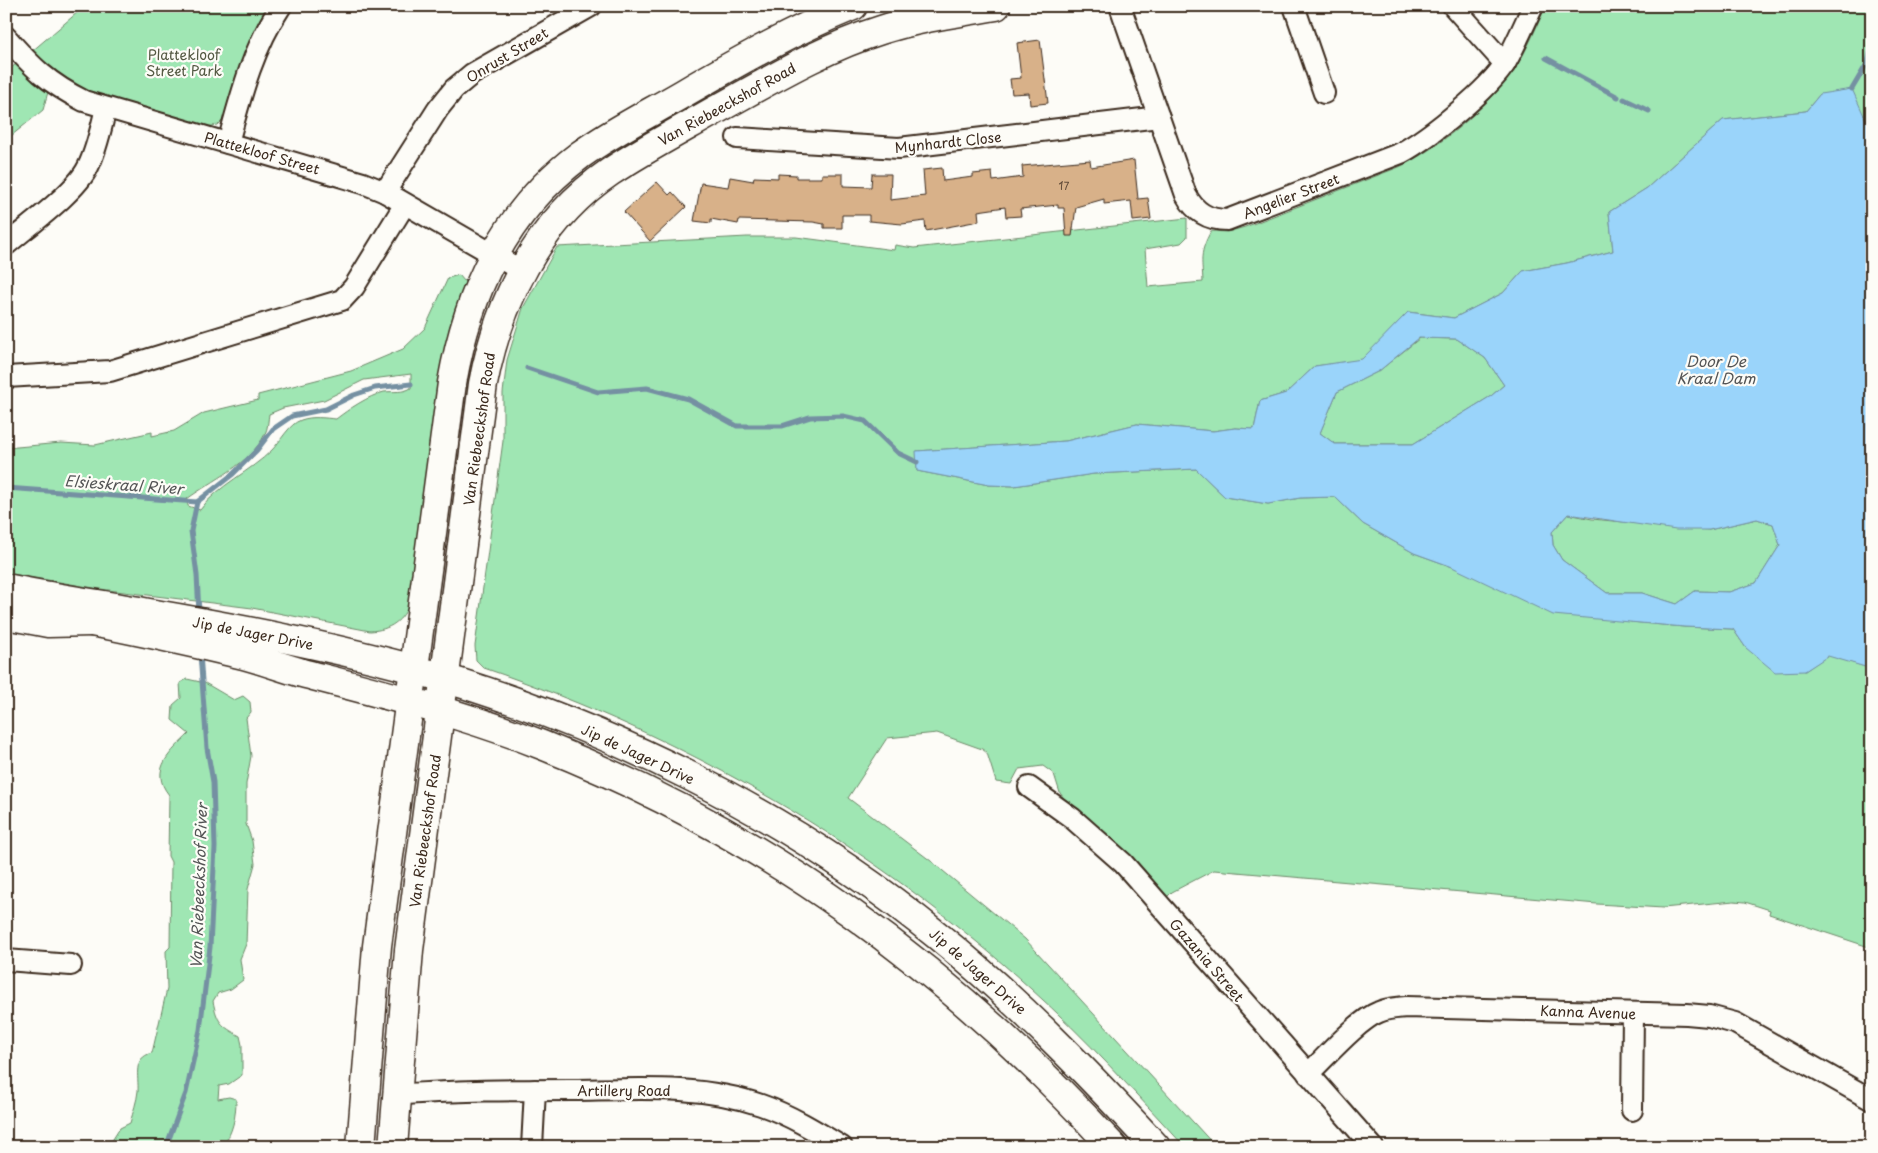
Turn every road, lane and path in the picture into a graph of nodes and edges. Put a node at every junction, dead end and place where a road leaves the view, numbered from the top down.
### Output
1 (280, 6) edge
2 (591, 6) edge
3 (853, 6) edge
4 (996, 6) edge
5 (1120, 6) edge
6 (1294, 6) edge
7 (1453, 6) edge
8 (1533, 6) edge
9 (6, 37) edge
10 (1505, 64) junction
11 (1324, 93) dead end
12 (106, 108) junction
13 (1159, 118) junction
14 (737, 138) dead end
15 (228, 143) junction
16 (385, 192) junction
17 (405, 204) junction
18 (6, 245) edge
19 (492, 255) junction
20 (522, 271) junction
21 (6, 378) edge
22 (6, 588) edge
23 (6, 605) edge
24 (6, 615) edge
25 (91, 622) junction
26 (146, 623) junction
27 (241, 642) junction
28 (413, 669) junction
29 (446, 679) junction
30 (410, 701) junction
31 (442, 710) junction
32 (1029, 787) dead end
33 (6, 960) edge
34 (71, 965) dead end
35 (1633, 1013) junction
36 (1308, 1074) junction
37 (535, 1090) junction
38 (395, 1095) junction
39 (1872, 1100) edge
40 (1632, 1110) dead end
41 (361, 1147) edge
42 (393, 1147) edge
43 (532, 1147) edge
44 (842, 1147) edge
45 (1113, 1147) edge
46 (1156, 1147) edge
47 (1372, 1147) edge

1 - 15 street
2 - 16 street, Onrust Street
3 - 19 street
4 - 20 street, Van Riebeeckshof Road
5 - 13 street, Angelier Street
6 - 11 street
7 - 10 street
8 - 10 street, Angelier Street
9 - 12 street, Plattekloof Street
10 - 13 street, Angelier Street
12 - 15 street, Plattekloof Street
12 - 18 street
13 - 14 street, Mynhardt Close
15 - 16 street, Plattekloof Street
16 - 17 street, Plattekloof Street
17 - 19 street, Plattekloof Street
17 - 21 street
19 - 20 street, Plattekloof Street
19 - 28 street
20 - 29 street, Van Riebeeckshof Road
22 - 26 street, Jip de Jager Drive
23 - 25 street, Jip de Jager Drive
24 - 25 street
25 - 26 street, Jip de Jager Drive
26 - 27 street, Jip de Jager Drive
27 - 28 street, Jip de Jager Drive
27 - 30 street, Jip de Jager Drive
28 - 29 street, Jip de Jager Drive
28 - 30 street
29 - 31 street, Van Riebeeckshof Road
29 - 46 street, Jip de Jager Drive
30 - 31 street, Jip de Jager Drive
30 - 41 street
31 - 38 street, Van Riebeeckshof Road
31 - 45 street, Jip de Jager Drive
32 - 36 street, Gazania Street
33 - 34 street
35 - 36 street, Kanna Avenue
35 - 39 street, Kanna Avenue
35 - 40 street
36 - 47 street, Gazania Street
37 - 38 street, Artillery Road
37 - 43 street
37 - 44 street, Artillery Road
38 - 42 street, Van Riebeeckshof Road

